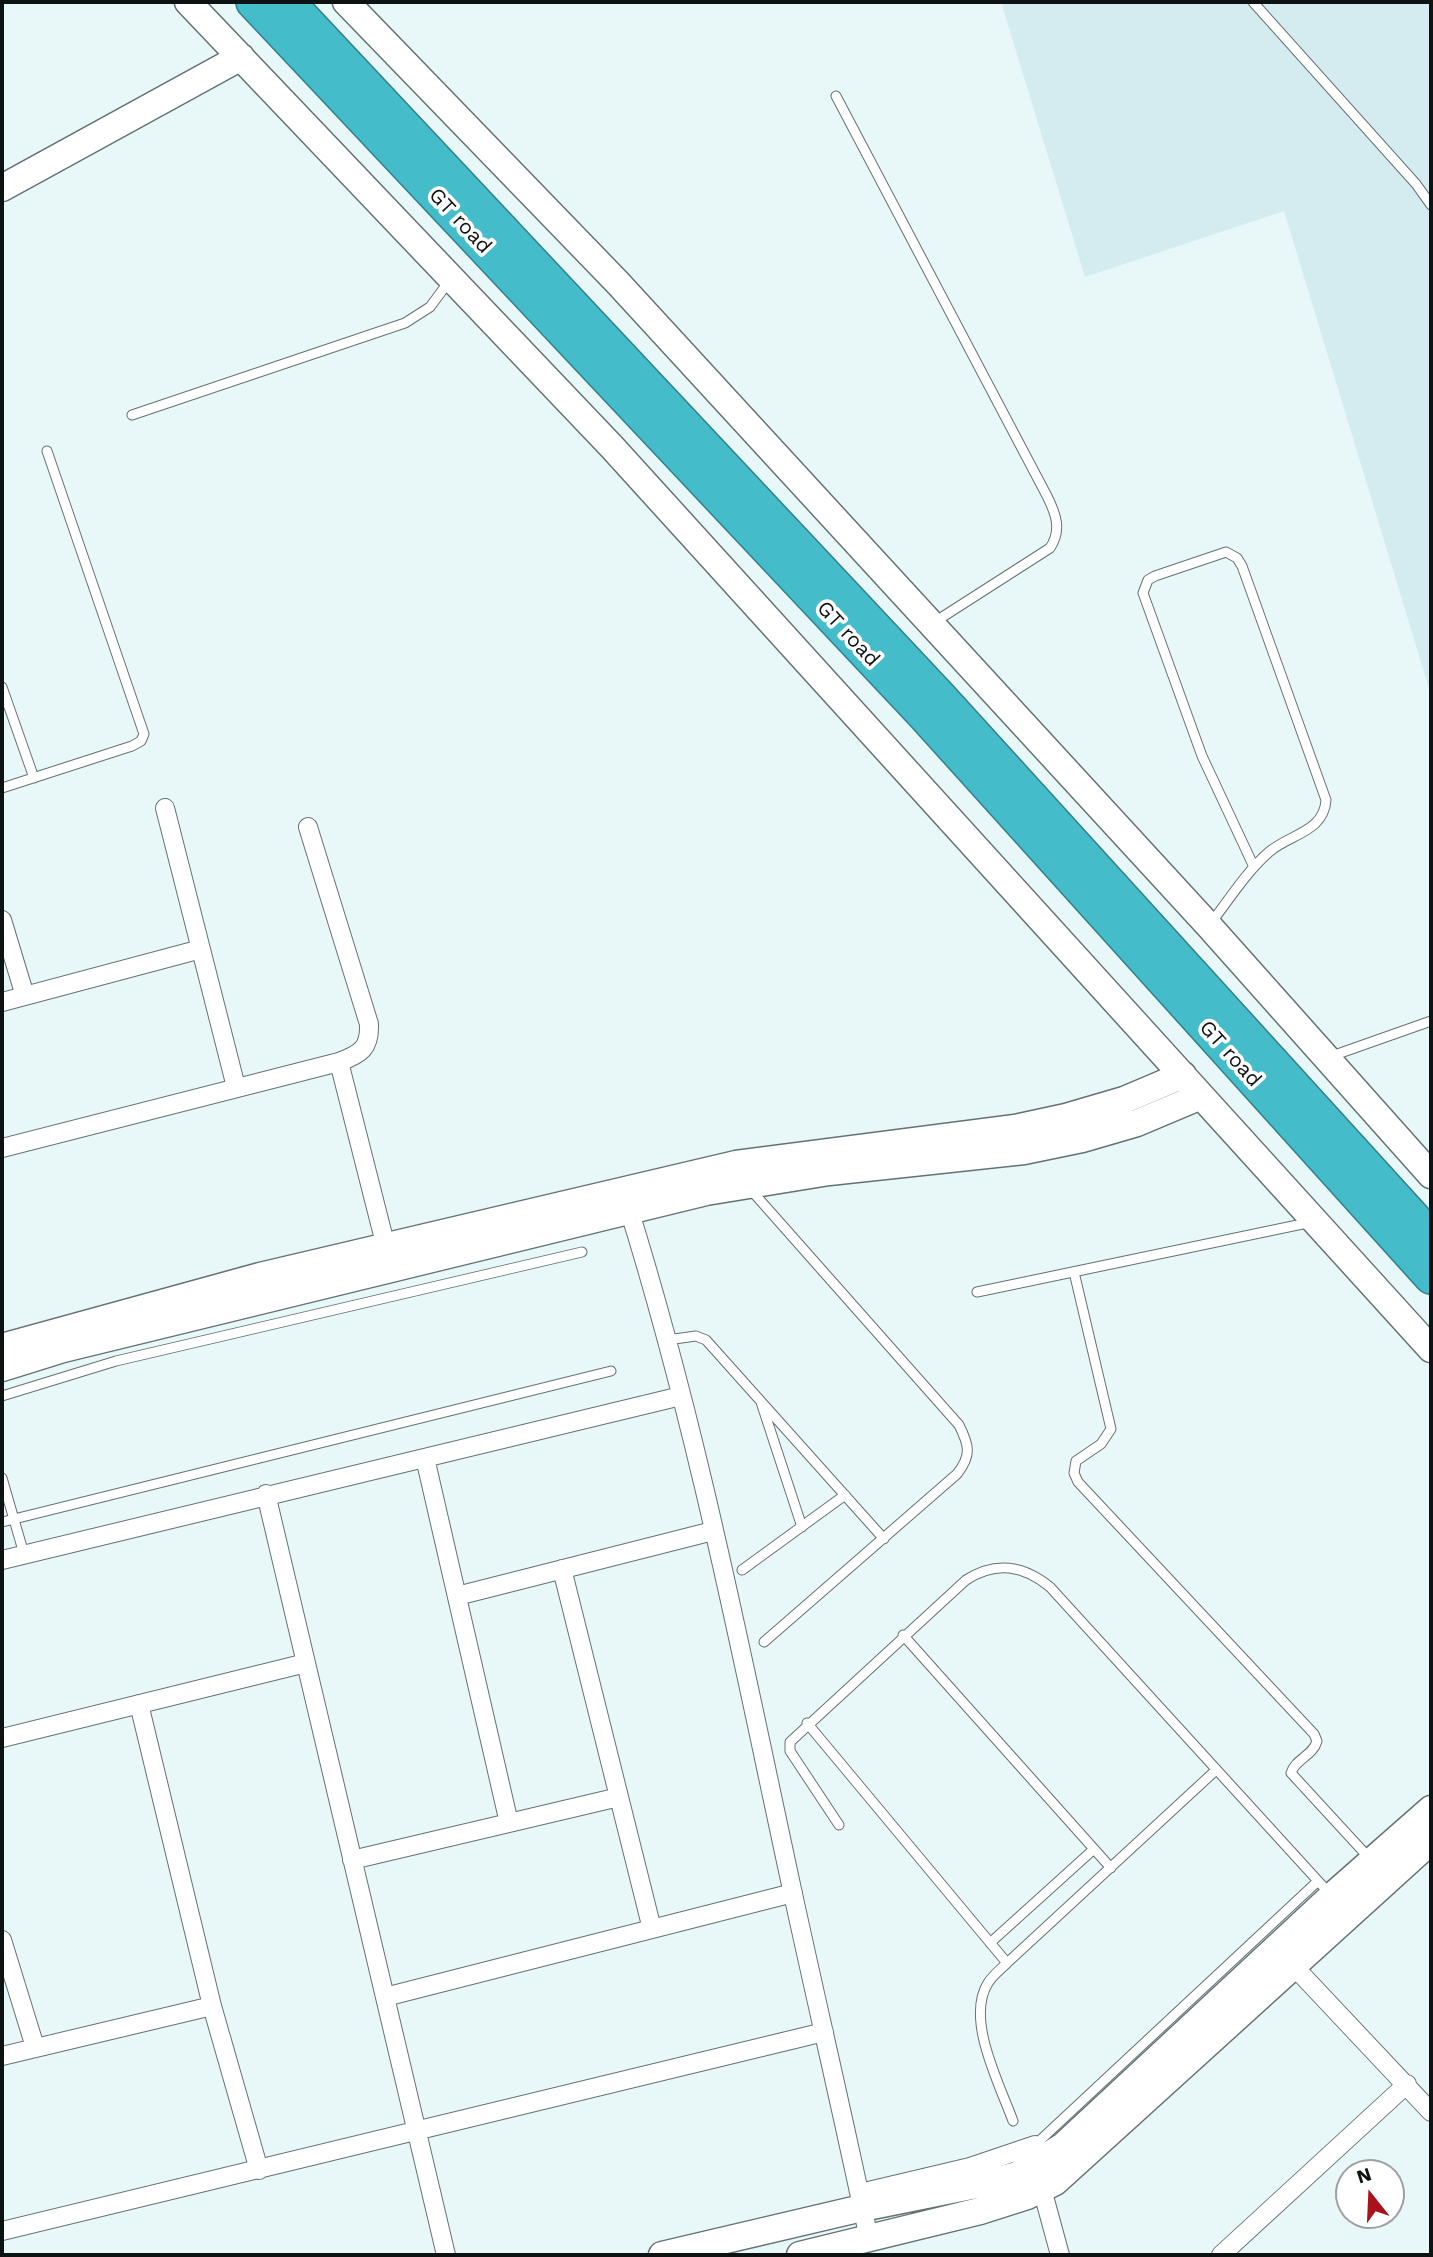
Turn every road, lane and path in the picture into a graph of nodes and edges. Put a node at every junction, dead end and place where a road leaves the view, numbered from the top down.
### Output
1 (188, 2) edge
2 (253, 2) edge
3 (288, 2) edge
4 (346, 2) edge
5 (1253, 2) edge
6 (241, 57) junction
7 (835, 96) dead end
8 (2, 188) edge
9 (1431, 205) edge
10 (452, 279) junction
11 (132, 415) dead end
12 (47, 451) dead end
13 (932, 624) junction
14 (2, 687) edge
15 (34, 778) junction
16 (2, 788) edge
17 (165, 808) dead end
18 (308, 827) dead end
19 (1254, 867) junction
20 (2, 920) edge
21 (1209, 926) junction
22 (201, 949) junction
23 (25, 996) junction
24 (2, 1002) edge
25 (1431, 1021) edge
26 (1327, 1058) junction
27 (339, 1062) junction
28 (1182, 1075) junction
29 (236, 1087) junction
30 (1201, 1096) junction
31 (2, 1148) edge
32 (1431, 1175) edge
33 (746, 1184) junction
34 (626, 1200) junction
35 (1315, 1222) junction
36 (1431, 1237) edge
37 (582, 1252) dead end
38 (389, 1259) junction
39 (1074, 1272) junction
40 (1431, 1277) edge
41 (978, 1292) dead end
42 (667, 1340) junction
43 (2, 1347) edge
44 (1431, 1349) edge
45 (2, 1368) edge
46 (611, 1371) dead end
47 (2, 1396) edge
48 (681, 1396) junction
49 (760, 1397) junction
50 (425, 1458) junction
51 (2, 1478) edge
52 (266, 1494) junction
53 (845, 1495) junction
54 (12, 1519) junction
55 (2, 1522) edge
56 (802, 1527) junction
57 (713, 1531) junction
58 (884, 1539) junction
59 (24, 1554) junction
60 (2, 1560) edge
61 (562, 1569) junction
62 (742, 1570) dead end
63 (457, 1595) junction
64 (903, 1635) junction
65 (764, 1642) dead end
66 (306, 1663) junction
67 (139, 1704) junction
68 (807, 1723) junction
69 (2, 1738) edge
70 (1215, 1772) junction
71 (619, 1797) junction
72 (1431, 1809) edge
73 (509, 1823) junction
74 (839, 1825) dead end
75 (1431, 1841) edge
76 (1094, 1849) junction
77 (352, 1860) junction
78 (1371, 1861) junction
79 (1111, 1868) junction
80 (1325, 1889) junction
81 (793, 1893) junction
82 (652, 1929) junction
83 (2, 1940) edge
84 (990, 1943) junction
85 (1284, 1957) junction
86 (1007, 1963) junction
87 (385, 1997) junction
88 (212, 2006) junction
89 (824, 2032) junction
90 (35, 2047) junction
91 (2, 2056) edge
92 (1407, 2084) junction
93 (1431, 2112) edge
94 (1013, 2121) dead end
95 (416, 2129) junction
96 (1035, 2145) joint
97 (259, 2170) junction
98 (1042, 2189) junction
99 (861, 2200) junction
100 (2, 2231) edge
101 (869, 2239) junction
102 (446, 2255) edge
103 (662, 2255) edge
104 (800, 2255) edge
105 (1060, 2255) edge
106 (1221, 2255) edge

1 - 6 street
2 - 40 highway, GT road
3 - 36 highway, GT road
4 - 13 street
5 - 9 lane
6 - 8 street
6 - 10 street
7 - 13 lane
10 - 11 lane
10 - 28 street
12 - 15 lane
13 - 21 street
14 - 15 lane
15 - 16 lane
17 - 22 street
18 - 27 street
19 - 19 lane
19 - 21 lane
20 - 23 street
21 - 26 street
22 - 23 street
22 - 29 street
23 - 24 street
25 - 26 lane
26 - 32 street
27 - 29 street
27 - 38 street
28 - 30 street
28 - 34 street
29 - 31 street
30 - 33 street
30 - 35 street
33 - 34 street
33 - 58 lane
34 - 38 street
34 - 42 street
35 - 39 lane
35 - 44 street
37 - 47 lane
38 - 43 street
38 - 45 street
39 - 41 lane
39 - 78 lane
42 - 48 street
42 - 49 lane
46 - 54 lane
48 - 50 street
48 - 57 street
49 - 53 lane
49 - 56 lane
50 - 52 street
50 - 63 street
51 - 54 lane
52 - 59 street
52 - 66 street
53 - 56 lane
53 - 58 lane
54 - 55 lane
54 - 59 lane
56 - 62 lane
57 - 61 street
57 - 81 street
58 - 65 lane
59 - 60 street
61 - 63 street
61 - 71 street
63 - 73 street
64 - 68 lane
64 - 70 lane
64 - 76 lane
66 - 67 street
66 - 77 street
67 - 69 street
67 - 88 street
68 - 74 lane
68 - 84 lane
70 - 79 lane
70 - 80 lane
71 - 73 street
71 - 82 street
72 - 78 street
73 - 77 street
75 - 85 street
76 - 79 lane
76 - 84 lane
77 - 87 street
78 - 80 street
79 - 86 lane
80 - 85 street
80 - 96 lane
81 - 82 street
81 - 89 street
82 - 87 street
83 - 90 street
84 - 86 lane
85 - 92 street
85 - 98 street
85 - 99 street
86 - 94 lane
87 - 95 street
88 - 90 street
88 - 97 street
89 - 95 street
89 - 99 street
90 - 91 street
92 - 93 street
92 - 106 street
95 - 97 street
95 - 102 street
96 - 99 street
97 - 100 street
98 - 101 street
98 - 105 street
99 - 101 street
99 - 103 street
101 - 104 street

